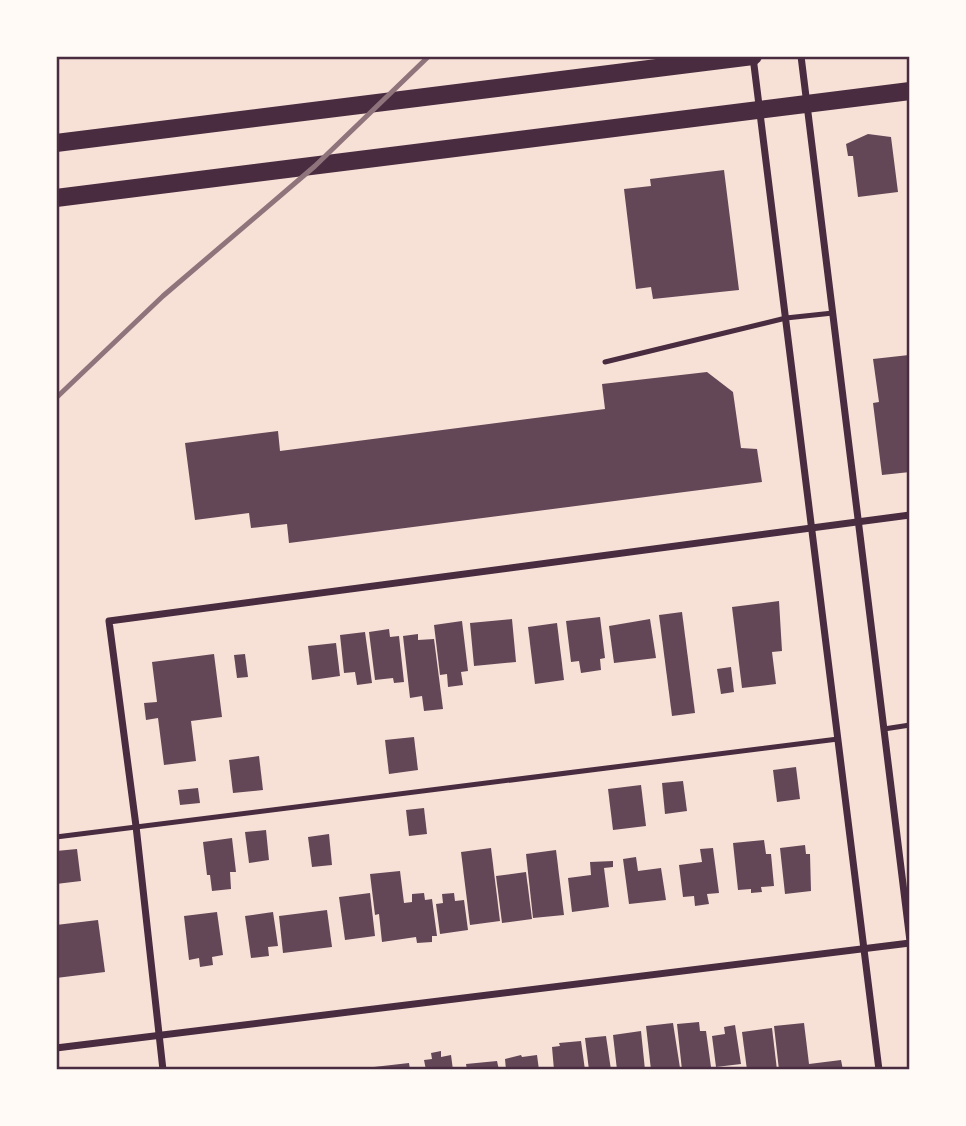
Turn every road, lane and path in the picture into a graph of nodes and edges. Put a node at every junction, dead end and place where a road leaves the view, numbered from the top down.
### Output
1 (753, 56) edge
2 (801, 56) edge
3 (910, 92) edge
4 (807, 104) junction
5 (760, 110) junction
6 (56, 143) edge
7 (56, 198) edge
8 (833, 313) junction
9 (786, 318) junction
10 (605, 362) dead end
11 (910, 516) edge
12 (859, 522) junction
13 (812, 529) junction
14 (910, 725) edge
15 (884, 729) junction
16 (838, 739) junction
17 (136, 826) junction
18 (56, 837) edge
19 (910, 942) edge
20 (864, 949) junction
21 (159, 1035) junction
22 (56, 1048) edge
23 (163, 1070) edge
24 (879, 1070) edge

1 - 5 street
1 - 6 main road
2 - 4 street
3 - 4 main road
4 - 5 main road
4 - 8 street
5 - 7 main road
5 - 9 street
8 - 9 lane
8 - 12 street
9 - 10 lane
9 - 13 street
11 - 12 street
12 - 13 street
12 - 15 street
13 - 16 street
13 - 17 street
14 - 15 lane
15 - 19 street
16 - 17 lane
16 - 20 street
17 - 18 lane
17 - 21 street
19 - 20 street
20 - 21 street
20 - 24 street
21 - 22 street
21 - 23 street

